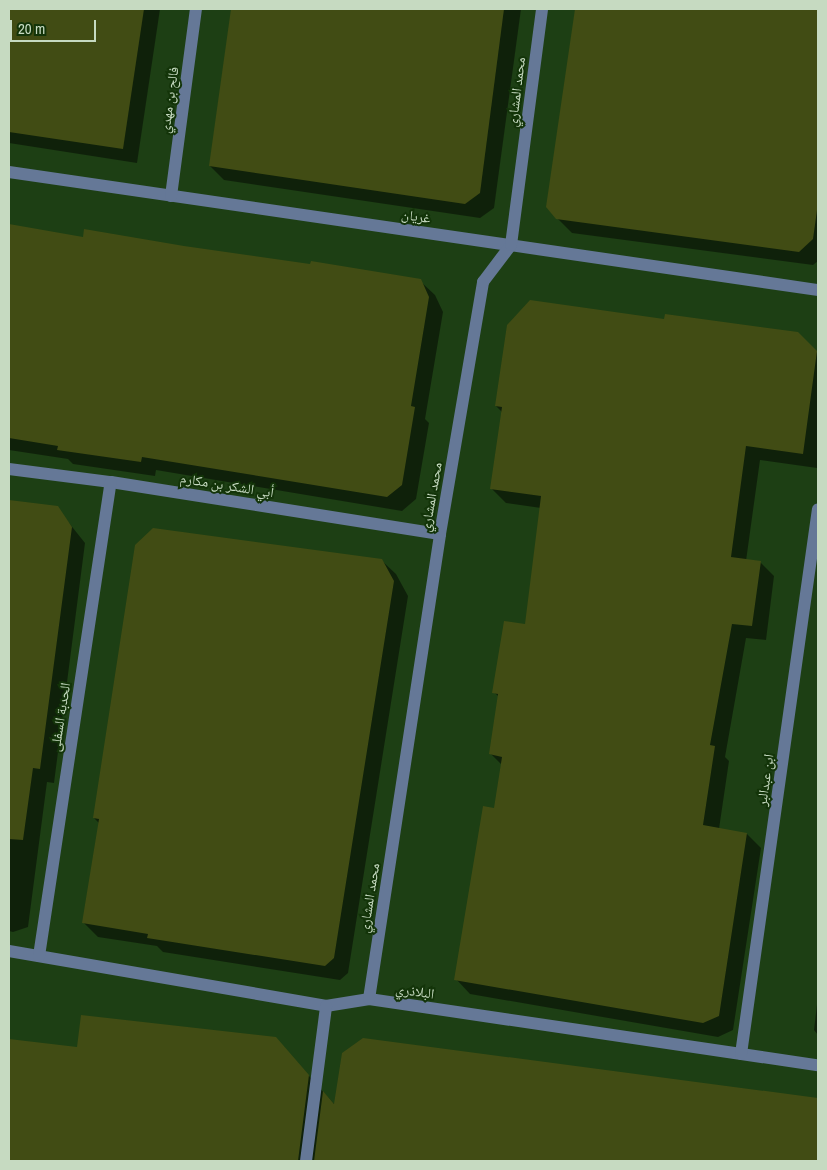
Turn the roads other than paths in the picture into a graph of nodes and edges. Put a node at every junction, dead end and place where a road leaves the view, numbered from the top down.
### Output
1 (196, 9) edge
2 (542, 9) edge
3 (9, 172) edge
4 (171, 196) junction
5 (511, 245) junction
6 (818, 290) edge
7 (9, 469) edge
8 (111, 482) junction
9 (818, 510) edge
10 (440, 534) junction
11 (9, 951) edge
12 (39, 956) junction
13 (369, 1000) junction
14 (326, 1006) junction
15 (741, 1054) junction
16 (818, 1065) edge
17 (306, 1161) edge

1 - 4 street, فالح بن مهدي
2 - 5 street, محمد المشاري
3 - 4 street, غريان
4 - 5 street, غريان
5 - 6 street, غريان
5 - 10 street, محمد المشاري
7 - 8 street, أبي الشكر بن مكارم
8 - 10 street, أبي الشكر بن مكارم
8 - 12 street, الحدبة السفلى
9 - 15 street, ابن عبدالبر
10 - 13 street, محمد المشاري
11 - 12 street, البلاذري
12 - 14 street, البلاذري
13 - 14 street, البلاذري
13 - 15 street, البلاذري
14 - 17 street
15 - 16 street, البلاذري

